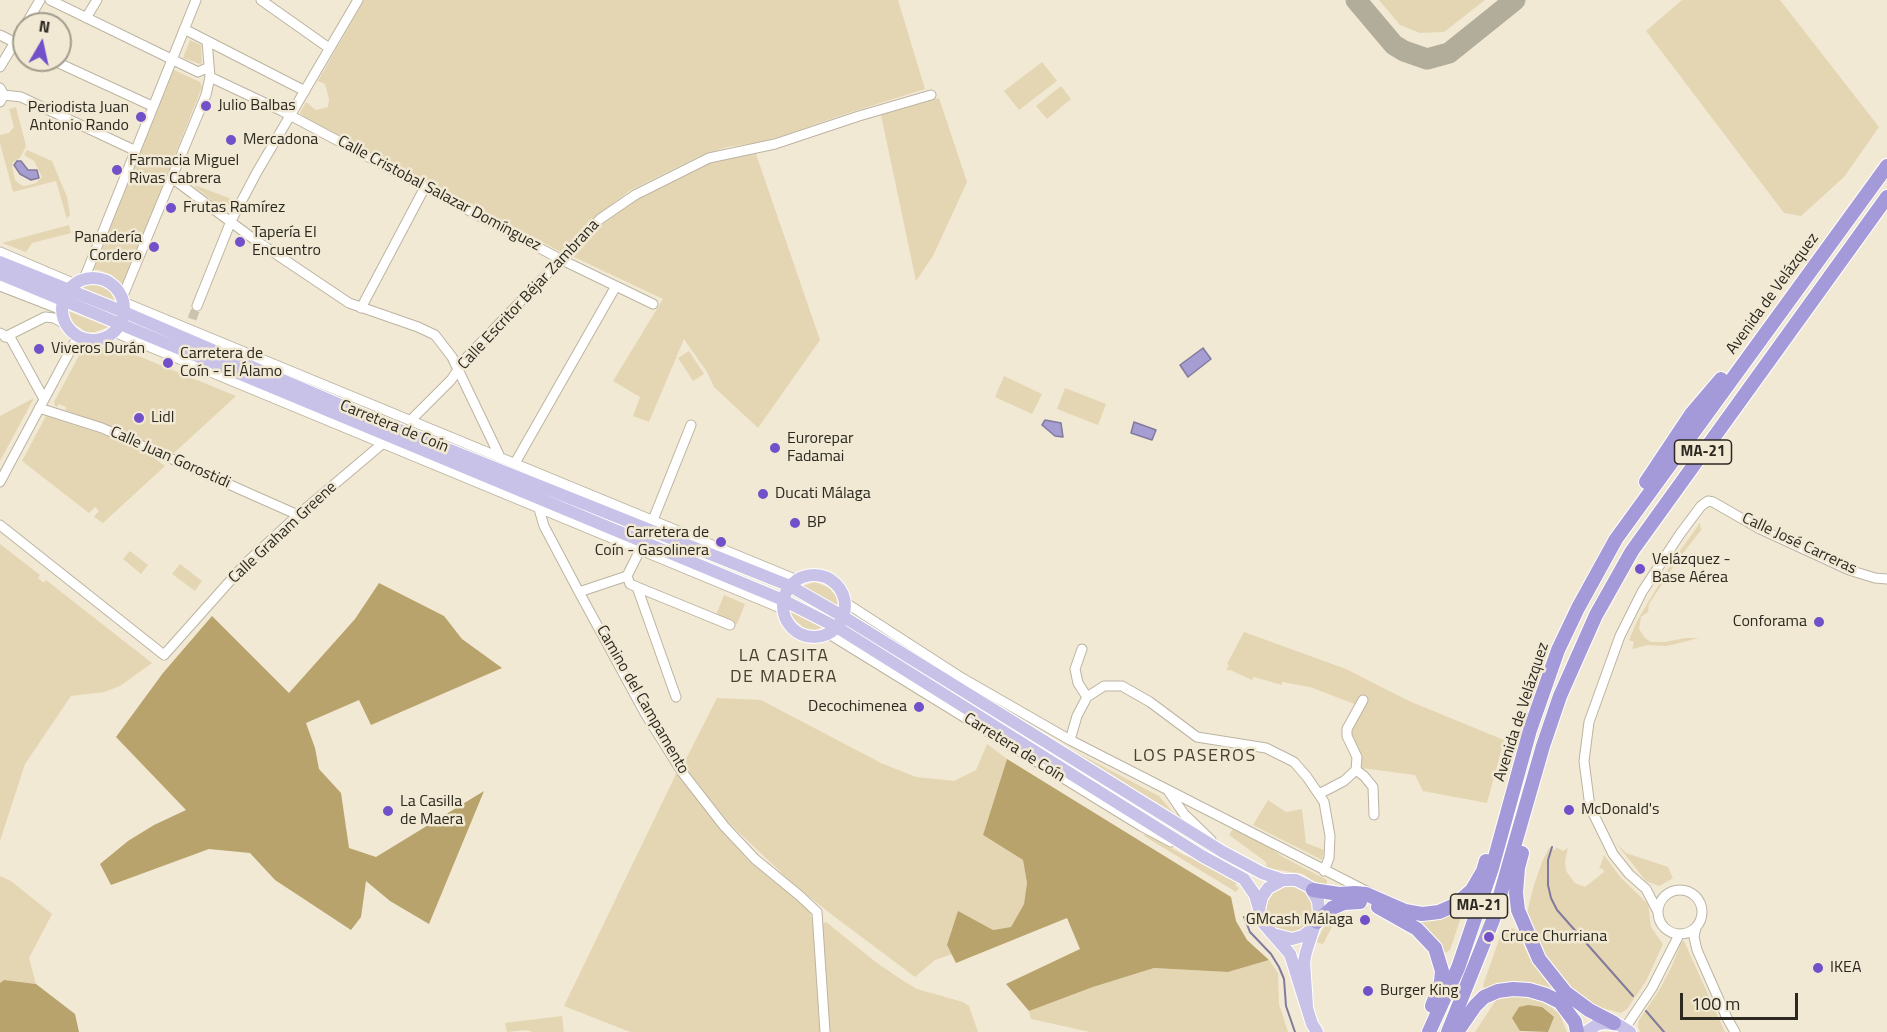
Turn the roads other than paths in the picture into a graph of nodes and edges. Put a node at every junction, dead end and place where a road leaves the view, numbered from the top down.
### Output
1 (50, 0) edge
2 (97, 0) edge
3 (196, 0) edge
4 (261, 0) edge
5 (358, 0) edge
6 (86, 18) junction
7 (184, 29) junction
8 (207, 41) junction
9 (329, 48) junction
10 (12, 53) edge
11 (171, 58) junction
12 (0, 66) edge
13 (72, 69) edge
14 (210, 72) junction
15 (305, 91) junction
16 (1, 95) edge
17 (931, 95) dead end
18 (152, 106) junction
19 (291, 115) junction
20 (134, 150) junction
21 (1887, 166) edge
22 (172, 178) junction
23 (425, 187) junction
24 (1887, 196) edge
25 (231, 221) junction
26 (0, 252) edge
27 (562, 260) junction
28 (0, 262) edge
29 (0, 274) edge
30 (0, 286) edge
31 (616, 286) junction
32 (71, 293) junction
33 (653, 304) dead end
34 (197, 306) tunnel mouth
35 (361, 308) junction
36 (121, 314) junction
37 (192, 319) tunnel mouth
38 (67, 325) junction
39 (188, 329) junction
40 (2, 336) edge
41 (78, 336) junction
42 (458, 370) junction
43 (44, 399) junction
44 (39, 408) junction
45 (411, 420) junction
46 (691, 424) dead end
47 (382, 444) junction
48 (500, 457) junction
49 (515, 463) junction
50 (0, 482) edge
51 (539, 509) junction
52 (298, 515) junction
53 (652, 520) junction
54 (0, 525) edge
55 (640, 550) junction
56 (627, 576) junction
57 (1887, 579) edge
58 (794, 583) junction
59 (637, 587) junction
60 (579, 592) junction
61 (846, 603) junction
62 (783, 605) junction
63 (730, 625) dead end
64 (837, 626) junction
65 (1082, 649) dead end
66 (676, 697) dead end
67 (1087, 697) junction
68 (1363, 700) dead end
69 (1551, 725) junction
70 (1070, 740) junction
71 (1356, 770) junction
72 (1517, 776) junction
73 (1168, 790) junction
74 (1319, 794) junction
75 (1374, 815) dead end
76 (1223, 852) junction
77 (1324, 871) junction
78 (1283, 880) junction
79 (1646, 889) junction
80 (1313, 891) junction
81 (1666, 895) junction
82 (1383, 900) junction
83 (1259, 909) junction
84 (1658, 912) junction
85 (1315, 925) junction
86 (1696, 927) junction
87 (1668, 931) junction
88 (1273, 934) junction
89 (1682, 934) junction
90 (1697, 950) junction
91 (1670, 952) junction
92 (1307, 1006) junction
93 (1623, 1028) edge
94 (825, 1032) edge
95 (1317, 1032) edge
96 (1420, 1032) edge
97 (1429, 1032) edge
98 (1448, 1032) edge
99 (1457, 1032) edge
100 (1577, 1032) edge
101 (1587, 1032) edge
102 (1735, 1032) edge

1 - 6 street
2 - 6 street
3 - 7 street
4 - 9 street
5 - 9 street
6 - 11 street
7 - 8 street
7 - 11 street
8 - 14 street
8 - 15 street
9 - 15 street
10 - 12 street
11 - 14 street, Calle Cristobal Salazar Domínguez
11 - 18 street
13 - 18 street
14 - 19 street, Calle Cristobal Salazar Domínguez
14 - 22 street
15 - 19 street
16 - 20 street
17 - 27 street, Calle Escritor Béjar Zambrana
18 - 20 street
19 - 23 street, Calle Cristobal Salazar Domínguez
19 - 25 street
20 - 32 street
21 - 72 highway, Avenida de Velázquez / MA-21
22 - 25 street
22 - 36 street
23 - 27 street, Calle Cristobal Salazar Domínguez
23 - 35 street
24 - 69 highway, Avenida de Velázquez / MA-21
25 - 34 street
25 - 35 street
26 - 32 street
27 - 31 street, Calle Cristobal Salazar Domínguez
27 - 42 street, Calle Escritor Béjar Zambrana
28 - 32 main road
29 - 32 main road
30 - 32 street
31 - 33 street, Calle Cristobal Salazar Domínguez
31 - 49 street
32 - 36 main road
32 - 36 main road
32 - 38 main road
35 - 42 street
36 - 39 street, Carretera de Coín
36 - 41 main road
36 - 47 street, Carretera de Coín
36 - 58 main road, Carretera de Coín
36 - 62 main road
37 - 39 street
38 - 40 street
38 - 41 main road
39 - 45 street, Carretera de Coín
40 - 43 street
41 - 43 street
42 - 45 street, Calle Escritor Béjar Zambrana
42 - 48 street
43 - 44 street
44 - 50 street
44 - 52 street, Calle Juan Gorostidi
45 - 48 street, Carretera de Coín
46 - 53 street
47 - 51 street, Carretera de Coín
47 - 52 street, Calle Graham Greene
48 - 49 street, Carretera de Coín
49 - 53 street, Carretera de Coín
51 - 55 street, Carretera de Coín
51 - 60 street, Camino del Campamento
52 - 54 street, Calle Graham Greene
53 - 58 street, Carretera de Coín
55 - 56 street
55 - 62 street, Carretera de Coín
56 - 59 street
56 - 60 street
57 - 79 street, Calle José Carreras
58 - 61 main road
58 - 62 main road
58 - 64 main road
59 - 63 street
59 - 66 street
60 - 94 street, Camino del Campamento
61 - 64 main road
61 - 70 street, Carretera de Coín
62 - 64 main road
62 - 64 main road
64 - 76 main road
64 - 83 main road
65 - 67 street
67 - 70 street
67 - 74 street
68 - 71 street
69 - 93 highway
69 - 98 highway, Avenida de Velázquez / MA-21
70 - 73 street, Carretera de Coín
71 - 74 street
71 - 75 street
72 - 82 highway
72 - 97 highway, Avenida de Velázquez / MA-21
73 - 76 street, Carretera de Coín
73 - 77 street, Carretera de Coín
74 - 77 street
76 - 78 main road
77 - 82 street, Carretera de Coín
78 - 80 main road
78 - 83 main road
79 - 81 street
79 - 84 street
80 - 82 highway
80 - 85 main road
81 - 84 street
81 - 86 street
83 - 88 main road
84 - 87 street
85 - 88 main road
85 - 92 main road
85 - 96 highway
86 - 89 street
86 - 90 street
87 - 89 street
87 - 91 street
88 - 92 main road
89 - 90 street
89 - 91 street
90 - 102 street
91 - 93 street
92 - 95 main road
93 - 101 main road
99 - 100 highway

